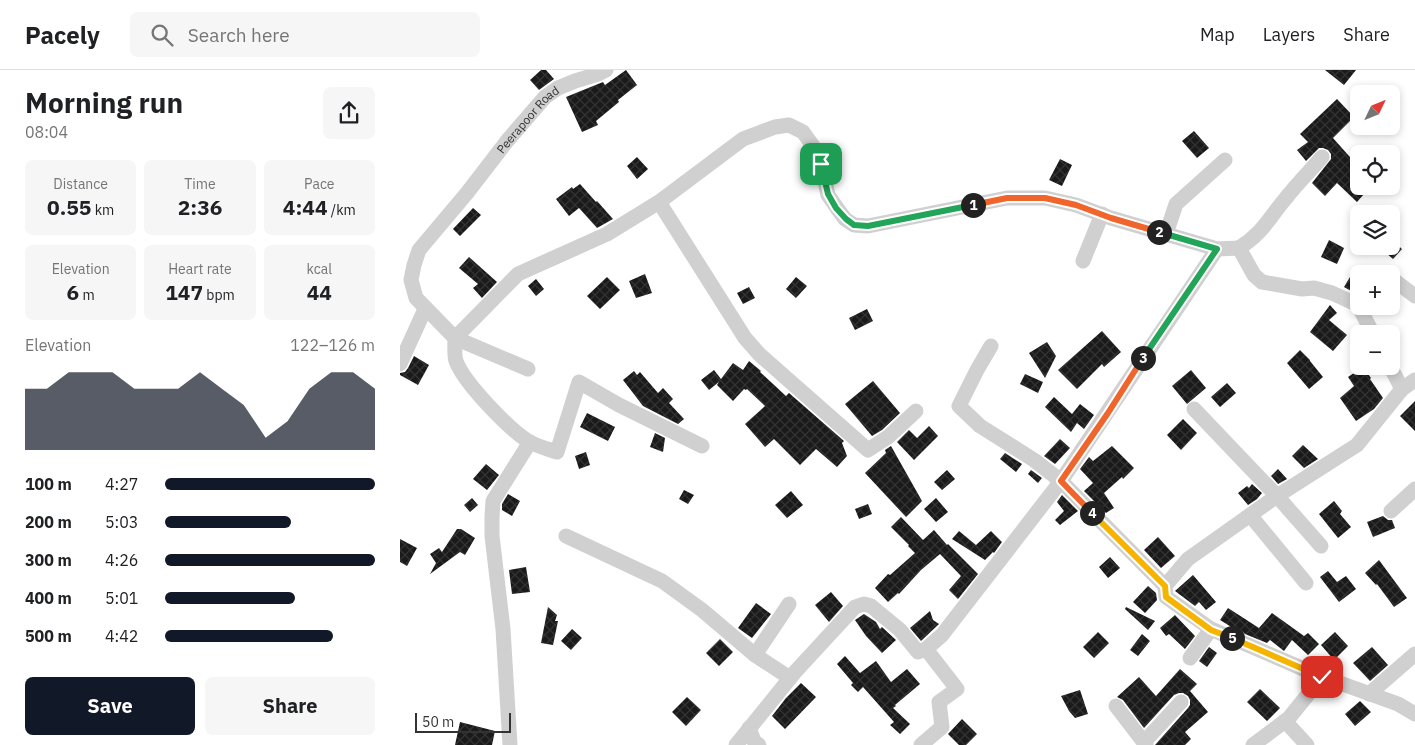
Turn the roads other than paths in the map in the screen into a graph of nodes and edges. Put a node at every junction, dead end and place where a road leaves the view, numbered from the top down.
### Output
1 (606, 70) edge
2 (1322, 157) dead end
3 (1225, 160) dead end
4 (659, 202) junction
5 (1102, 214) junction
6 (1166, 234) junction
7 (1239, 248) junction
8 (1217, 249) junction
9 (1083, 261) dead end
10 (1400, 285) edge
11 (1415, 296) edge
12 (1350, 301) edge
13 (425, 309) junction
14 (454, 338) junction
15 (991, 346) dead end
16 (400, 364) edge
17 (528, 369) dead end
18 (1394, 375) edge
19 (1415, 380) edge
20 (1402, 390) junction
21 (1194, 409) dead end
22 (916, 411) dead end
23 (530, 442) junction
24 (702, 446) dead end
25 (1061, 481) junction
26 (1415, 489) edge
27 (1276, 496) junction
28 (1391, 512) dead end
29 (1250, 515) junction
30 (566, 536) dead end
31 (1321, 546) dead end
32 (1306, 582) dead end
33 (1165, 586) junction
34 (789, 604) dead end
35 (1211, 630) junction
36 (926, 649) junction
37 (1415, 654) edge
38 (755, 655) junction
39 (1190, 658) dead end
40 (1322, 677) junction
41 (790, 678) junction
42 (1370, 694) junction
43 (1181, 702) dead end
44 (1116, 706) dead end
45 (1415, 714) edge
46 (1285, 721) junction
47 (749, 728) junction
48 (1259, 743) edge
49 (1145, 744) edge
50 (510, 745) edge
51 (736, 745) edge
52 (759, 745) edge
53 (921, 745) edge
54 (1307, 745) edge

1 - 13 street, Peerapoor Road
2 - 7 street
3 - 6 street
4 - 5 street
4 - 14 street
4 - 22 street
5 - 6 street
5 - 9 street
6 - 8 street
7 - 8 street
7 - 12 street
8 - 25 street
10 - 11 street
13 - 14 street, Peerapoor Road
13 - 16 street
14 - 17 street
14 - 23 street
15 - 25 street
18 - 20 street
19 - 20 street
20 - 27 street
21 - 27 street
23 - 24 street
23 - 50 street
25 - 33 street
25 - 36 street
26 - 28 street
27 - 29 street
27 - 31 street
29 - 32 street
29 - 33 street
30 - 38 street
33 - 35 street
34 - 38 street
35 - 39 street
35 - 40 street
36 - 41 street
36 - 53 street
37 - 42 street
38 - 41 street
40 - 42 street
40 - 46 street
41 - 47 street
42 - 45 street
43 - 49 street
44 - 49 street
46 - 48 street
46 - 54 street
47 - 51 street
47 - 52 street

